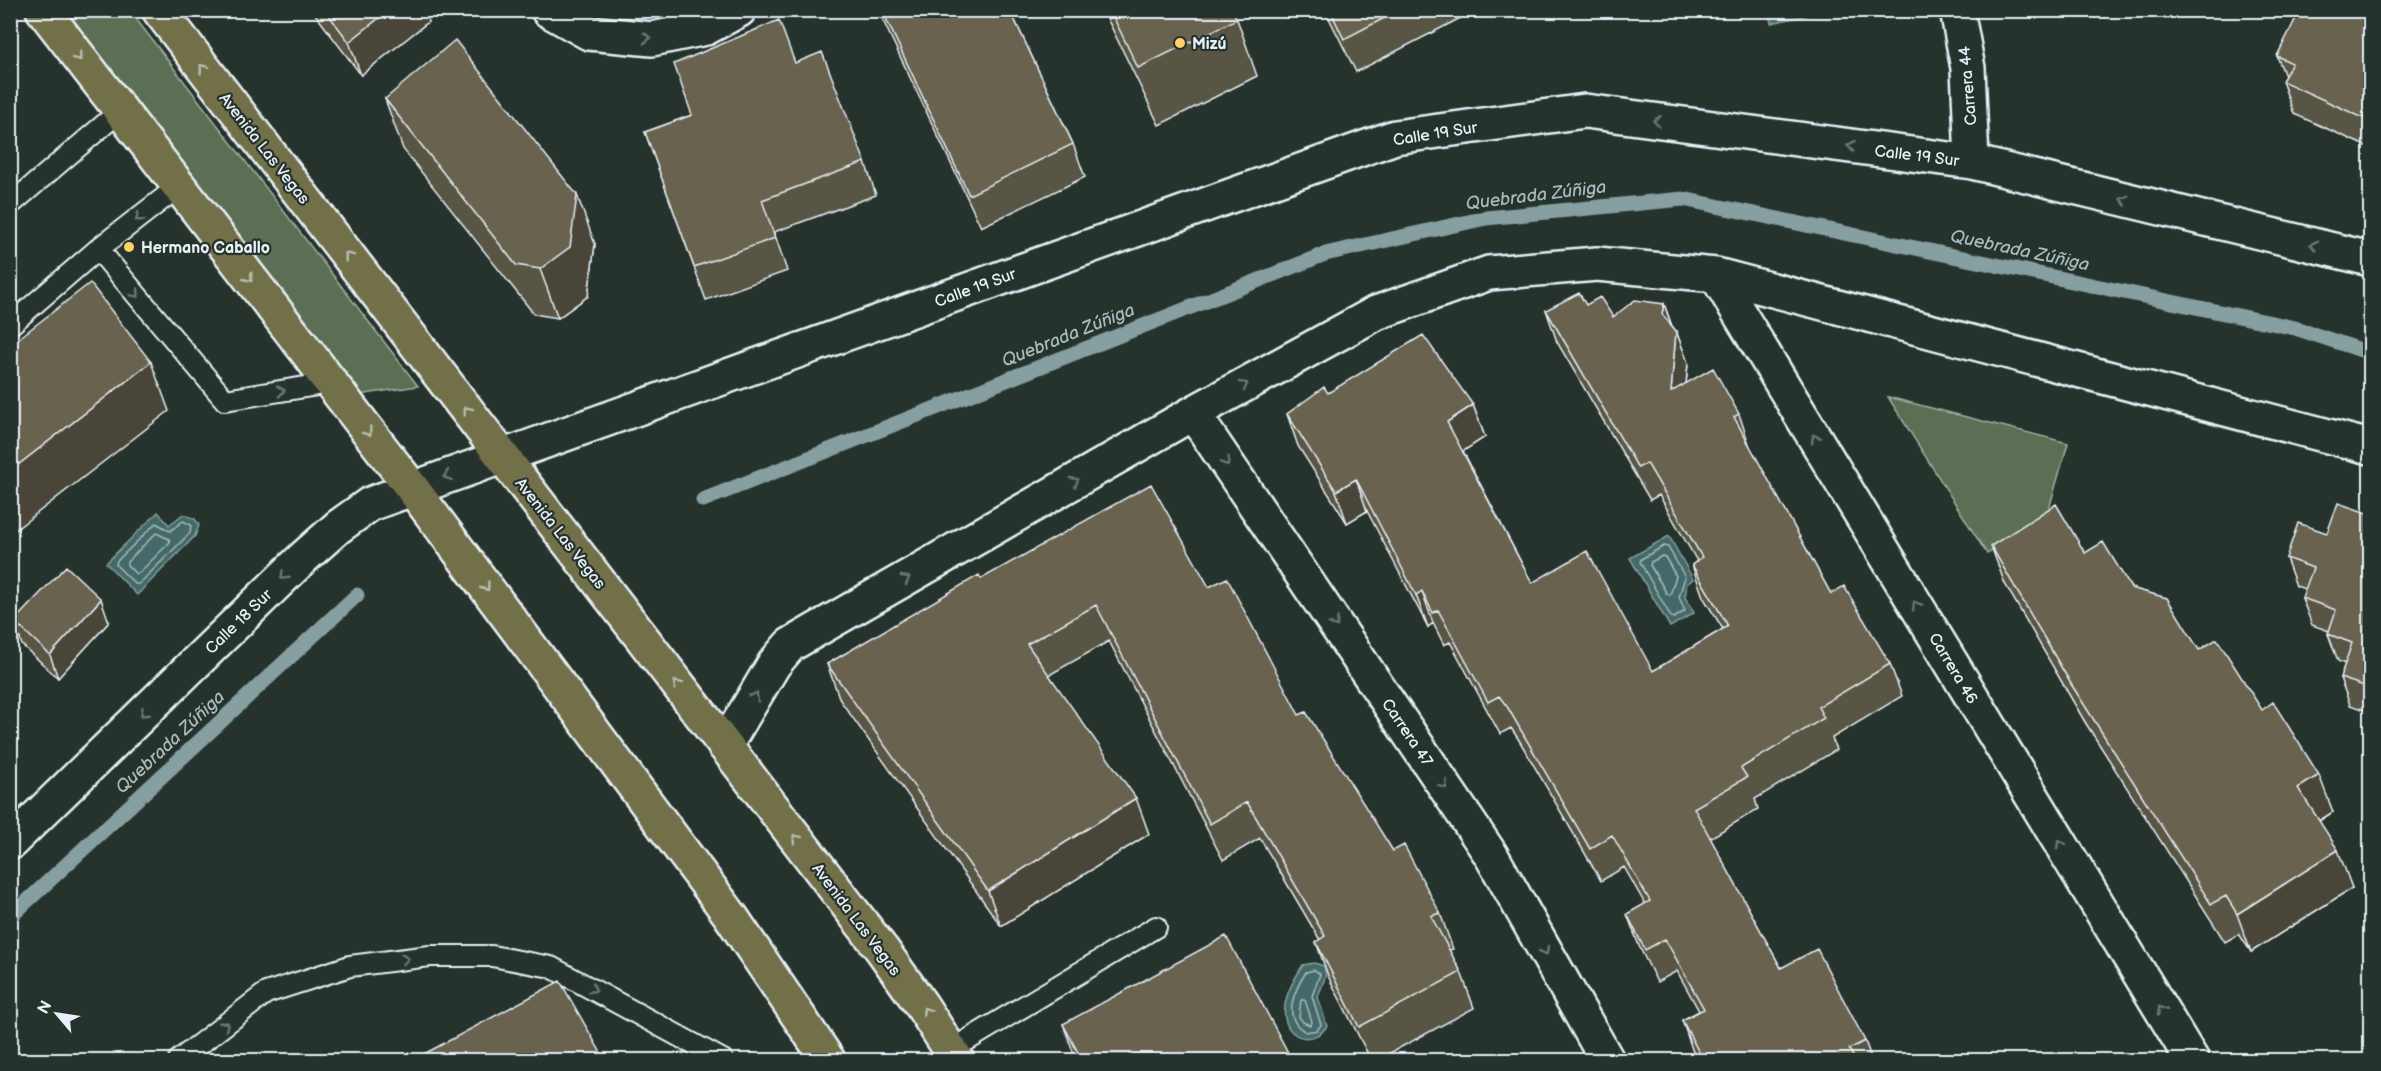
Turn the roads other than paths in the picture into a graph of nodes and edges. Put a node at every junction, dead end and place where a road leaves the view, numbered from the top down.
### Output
1 (43, 10) edge
2 (159, 10) edge
3 (548, 10) edge
4 (739, 10) edge
5 (1957, 10) edge
6 (120, 111) junction
7 (1971, 162) junction
8 (178, 187) junction
9 (13, 197) edge
10 (98, 249) junction
11 (2370, 259) edge
12 (1716, 275) junction
13 (10, 325) edge
14 (330, 383) junction
15 (1193, 413) junction
16 (2370, 447) edge
17 (503, 456) junction
18 (412, 488) junction
19 (725, 746) junction
20 (10, 843) edge
21 (1156, 927) dead end
22 (954, 1055) edge
23 (179, 1060) edge
24 (723, 1060) edge
25 (828, 1060) edge
26 (1607, 1060) edge
27 (2192, 1060) edge

1 -> 6 main road
17 -> 2 main road, Avenida Las Vegas
3 -> 4 street
5 - 7 street, Carrera 44
6 - 8 main road
6 - 9 lane
11 -> 7 street, Calle 19 Sur
7 -> 17 street, Calle 19 Sur
8 -> 10 lane
8 -> 14 main road
10 - 13 lane
10 -> 14 lane
15 -> 12 street
12 - 16 street
27 -> 12 street, Carrera 46
14 -> 18 main road
19 -> 15 street
15 -> 26 street, Carrera 47
17 -> 18 street, Calle 18 Sur
19 -> 17 main road, Avenida Las Vegas
18 -> 20 street, Calle 18 Sur
18 -> 25 main road
22 -> 19 main road, Avenida Las Vegas
21 - 22 lane
23 -> 24 lane

